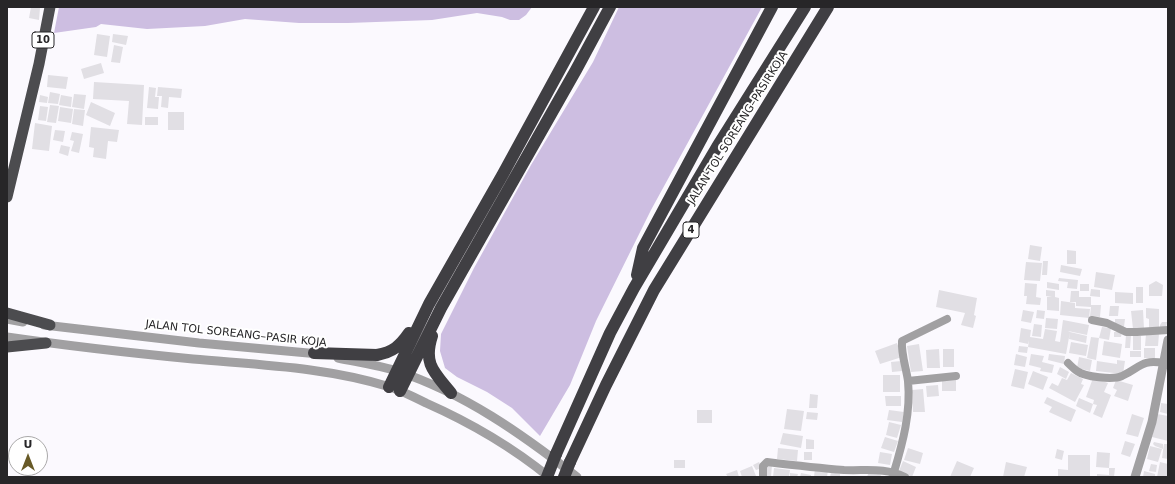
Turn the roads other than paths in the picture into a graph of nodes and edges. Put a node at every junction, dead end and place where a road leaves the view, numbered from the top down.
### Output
1 (50, 7) edge
2 (594, 7) edge
3 (610, 7) edge
4 (772, 7) edge
5 (804, 7) edge
6 (828, 7) edge
7 (7, 198) edge
8 (634, 288) junction
9 (429, 304) junction
10 (441, 308) junction
11 (7, 313) edge
12 (947, 318) dead end
13 (7, 319) edge
14 (1092, 320) dead end
15 (50, 326) junction
16 (1168, 330) edge
17 (7, 337) edge
18 (1168, 340) edge
19 (46, 343) junction
20 (7, 347) edge
21 (314, 353) junction
22 (1068, 363) dead end
23 (1164, 363) junction
24 (402, 373) junction
25 (956, 376) dead end
26 (908, 381) junction
27 (395, 389) junction
28 (451, 393) junction
29 (894, 472) junction
30 (548, 477) edge
31 (564, 477) edge
32 (577, 477) edge
33 (763, 477) edge
34 (905, 477) edge
35 (1135, 477) edge

1 - 7 highway, 10
2 - 9 highway
3 - 10 highway
4 - 8 highway
5 - 8 highway, JALAN TOL SOREANG–PASIRKOJA / 4
6 - 31 highway, JALAN TOL SOREANG–PASIRKOJA / 4, bridge
8 - 30 highway, JALAN TOL SOREANG–PASIRKOJA / 4, bridge
9 - 21 highway
9 - 24 highway
10 - 24 highway
10 - 28 highway
11 - 15 highway
12 - 26 street
13 - 15 street, JALAN TOL SOREANG–PASIR KOJA
14 - 16 street
15 - 21 street, JALAN TOL SOREANG–PASIR KOJA
17 - 19 street
18 - 23 street
19 - 20 highway
19 - 27 street
21 - 24 street, JALAN TOL SOREANG–PASIR KOJA
22 - 23 street
23 - 35 street
24 - 27 highway
24 - 28 street, JALAN TOL SOREANG–PASIR KOJA
25 - 26 street
26 - 29 street
27 - 30 street
28 - 32 street, JALAN TOL SOREANG–PASIR KOJA
29 - 33 street
29 - 34 street

